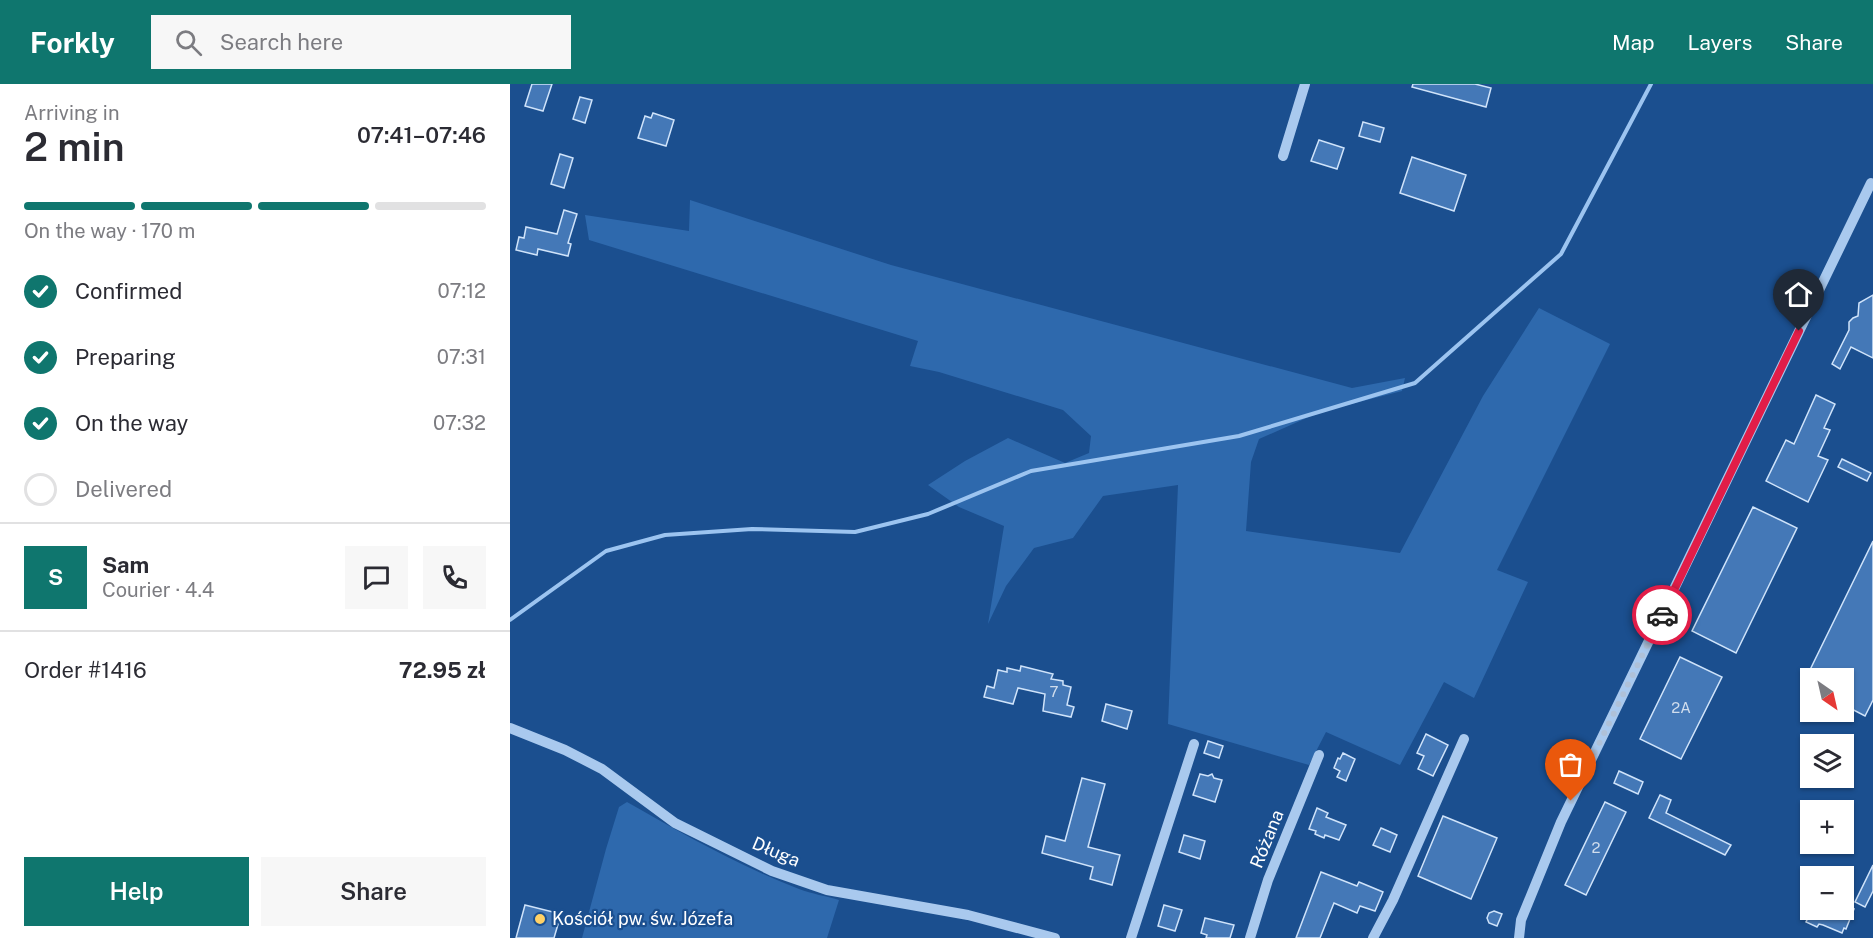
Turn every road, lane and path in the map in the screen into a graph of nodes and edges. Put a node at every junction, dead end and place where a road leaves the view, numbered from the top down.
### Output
1 (1305, 84) edge
2 (1283, 156) dead end
3 (1871, 183) dead end
4 (510, 728) edge
5 (1464, 739) dead end
6 (1194, 744) dead end
7 (1319, 754) dead end
8 (1023, 934) edge
9 (1055, 938) edge
10 (1131, 938) edge
11 (1250, 938) edge
12 (1373, 938) edge
13 (1519, 938) edge

1 - 2 street
3 - 13 street
4 - 8 street, Długa
5 - 12 street
6 - 10 street
7 - 11 street, Różana
8 - 9 street, Długa

